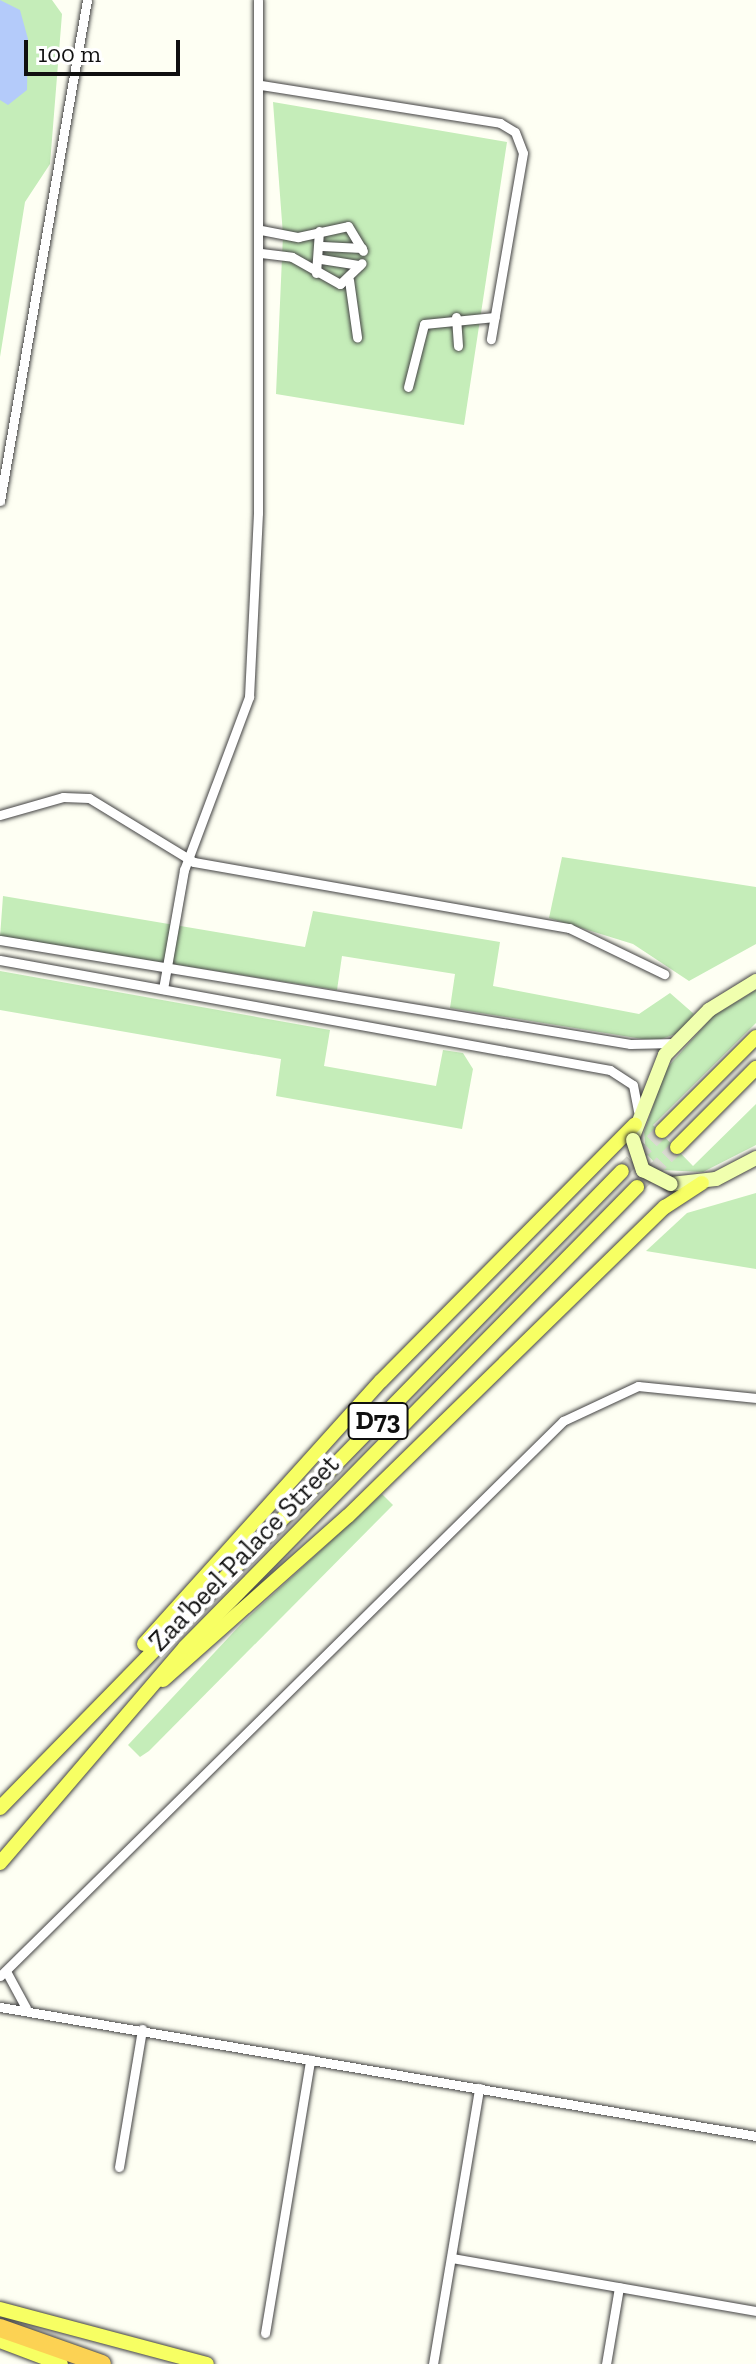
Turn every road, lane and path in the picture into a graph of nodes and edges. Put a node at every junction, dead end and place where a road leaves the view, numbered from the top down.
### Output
1 (87, 0) edge
2 (258, 0) edge
3 (261, 85) junction
4 (261, 230) junction
5 (319, 231) junction
6 (322, 246) junction
7 (261, 253) junction
8 (321, 259) junction
9 (316, 273) junction
10 (349, 280) junction
11 (456, 317) junction
12 (495, 317) junction
13 (357, 337) dead end
14 (491, 339) dead end
15 (458, 346) dead end
16 (408, 387) dead end
17 (0, 501) edge
18 (0, 815) edge
19 (188, 859) junction
20 (0, 940) edge
21 (0, 960) edge
22 (166, 969) junction
23 (664, 974) dead end
24 (756, 981) edge
25 (163, 989) junction
26 (756, 1037) edge
27 (675, 1043) junction
28 (756, 1068) edge
29 (637, 1118) junction
30 (662, 1131) tunnel mouth
31 (677, 1147) tunnel mouth
32 (756, 1158) edge
33 (622, 1171) tunnel mouth
34 (702, 1183) junction
35 (637, 1187) tunnel mouth
36 (756, 1398) edge
37 (131, 1667) junction
38 (155, 1684) junction
39 (0, 1808) edge
40 (0, 1863) edge
41 (3, 1974) edge
42 (0, 2007) edge
43 (28, 2010) junction
44 (142, 2029) junction
45 (310, 2060) junction
46 (479, 2088) junction
47 (756, 2136) edge
48 (119, 2167) dead end
49 (452, 2258) junction
50 (619, 2287) junction
51 (0, 2309) edge
52 (756, 2311) edge
53 (0, 2328) edge
54 (265, 2333) dead end
55 (0, 2341) edge
56 (61, 2364) edge
57 (102, 2364) edge
58 (207, 2364) edge
59 (433, 2364) edge
60 (606, 2364) edge

1 - 17 street
2 - 3 street
3 - 4 street
3 - 12 street
4 - 5 street
4 - 7 street
5 - 6 street
5 - 6 street
6 - 8 street
7 - 9 street
7 - 19 street
8 - 9 street
8 - 10 street
9 - 10 street
10 - 13 street
11 - 12 street
11 - 15 street
11 - 16 street
12 - 14 street
18 - 19 street
19 - 22 street
19 - 23 street
20 - 22 street
21 - 25 street
22 - 25 street
22 - 27 street
24 - 27 street
25 - 29 street
26 - 30 main road
27 - 29 street
28 - 31 main road
29 - 34 street, bridge
29 - 37 main road
32 - 34 street
33 - 37 main road, Zaa'beel Palace Street / D73
34 - 38 main road
35 - 38 main road, Zaa'beel Palace Street / D73
36 - 41 street
37 - 39 main road, Zaa'beel Palace Street / D73
38 - 40 main road, Zaa'beel Palace Street / D73
41 - 43 street
42 - 43 street
43 - 44 street
44 - 45 street
44 - 48 street
45 - 46 street
45 - 54 street
46 - 47 street
46 - 49 street
49 - 50 street
49 - 59 street
50 - 52 street
50 - 60 street
51 - 58 main road
53 - 57 highway
55 - 56 main road

